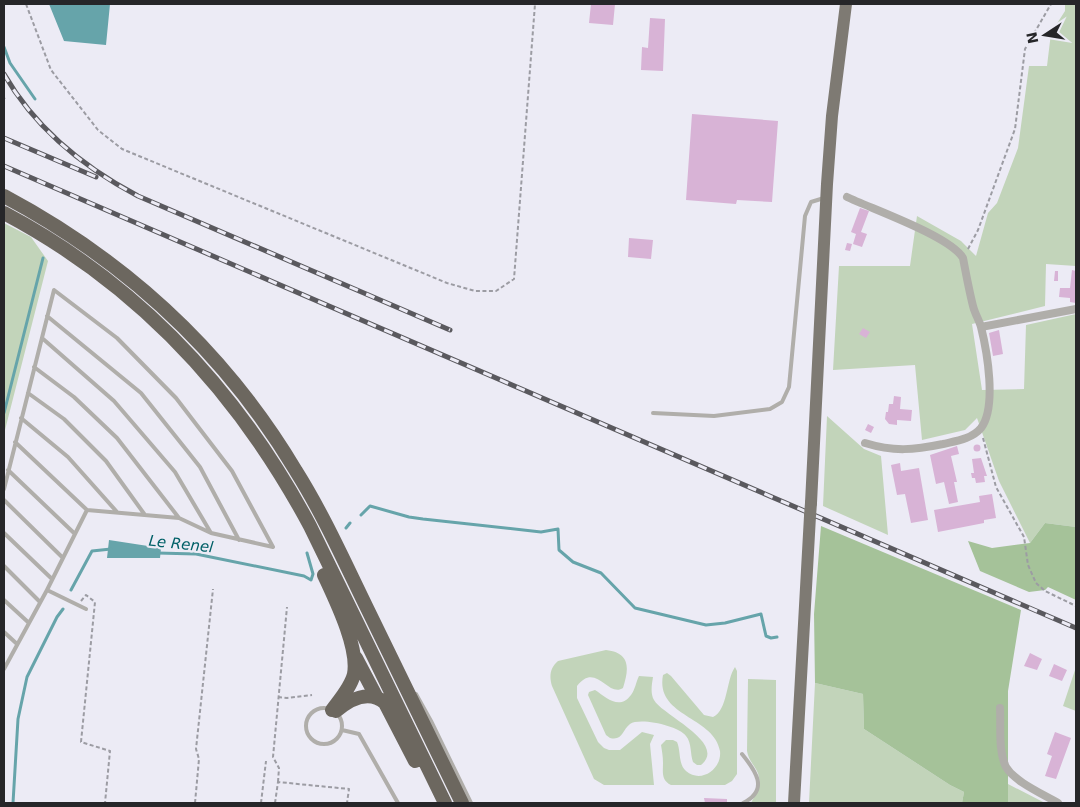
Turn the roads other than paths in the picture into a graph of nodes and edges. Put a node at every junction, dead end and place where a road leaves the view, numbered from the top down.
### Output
1 (846, 4) edge
2 (4, 196) edge
3 (826, 197) junction
4 (847, 198) dead end
5 (4, 213) edge
6 (1076, 309) edge
7 (47, 316) junction
8 (981, 326) junction
9 (42, 338) junction
10 (34, 367) junction
11 (28, 393) junction
12 (653, 413) dead end
13 (22, 418) junction
14 (15, 442) junction
15 (865, 442) dead end
16 (271, 458) junction
17 (8, 470) junction
18 (4, 489) edge
19 (4, 500) edge
20 (87, 510) junction
21 (117, 512) junction
22 (145, 515) junction
23 (179, 518) junction
24 (4, 533) edge
25 (211, 533) junction
26 (75, 534) junction
27 (239, 540) junction
28 (63, 558) junction
29 (4, 566) edge
30 (52, 579) junction
31 (47, 590) junction
32 (4, 600) edge
33 (40, 602) junction
34 (86, 609) dead end
35 (372, 617) junction
36 (29, 623) junction
37 (4, 632) edge
38 (17, 644) junction
39 (352, 650) junction
40 (4, 667) edge
41 (406, 678) dead end
42 (412, 686) dead end
43 (376, 696) junction
44 (1000, 708) dead end
45 (334, 711) junction
46 (342, 730) junction
47 (742, 754) dead end
48 (398, 803) edge
49 (438, 803) edge
50 (445, 803) edge
51 (462, 803) edge
52 (471, 803) edge
53 (743, 803) edge
54 (794, 803) edge
55 (1058, 803) edge

1 - 3 main road
2 - 35 highway
3 - 12 lane
3 - 54 main road, bridge
4 - 8 street
5 - 16 highway
6 - 8 street
7 - 9 lane
7 - 27 lane
7 - 27 lane
8 - 15 street
9 - 10 lane
9 - 25 lane
10 - 11 lane
10 - 23 lane
11 - 13 lane
11 - 22 lane
13 - 14 lane
13 - 21 lane
14 - 17 lane
14 - 20 lane
16 - 39 highway
16 - 50 highway
17 - 18 lane
17 - 26 lane
19 - 28 lane
20 - 21 lane
20 - 26 lane
21 - 22 lane
22 - 23 lane
23 - 25 lane
24 - 30 lane
25 - 27 lane
26 - 28 lane
28 - 30 lane
29 - 33 lane
30 - 31 lane
31 - 33 lane
31 - 34 lane
32 - 36 lane
33 - 36 lane
35 - 41 lane
35 - 51 highway
36 - 38 lane
37 - 38 lane
38 - 40 lane
39 - 43 highway
39 - 45 highway
42 - 52 lane
43 - 45 highway
43 - 49 highway
44 - 55 street
45 - 46 lane
45 - 46 lane
46 - 48 lane
47 - 53 lane

